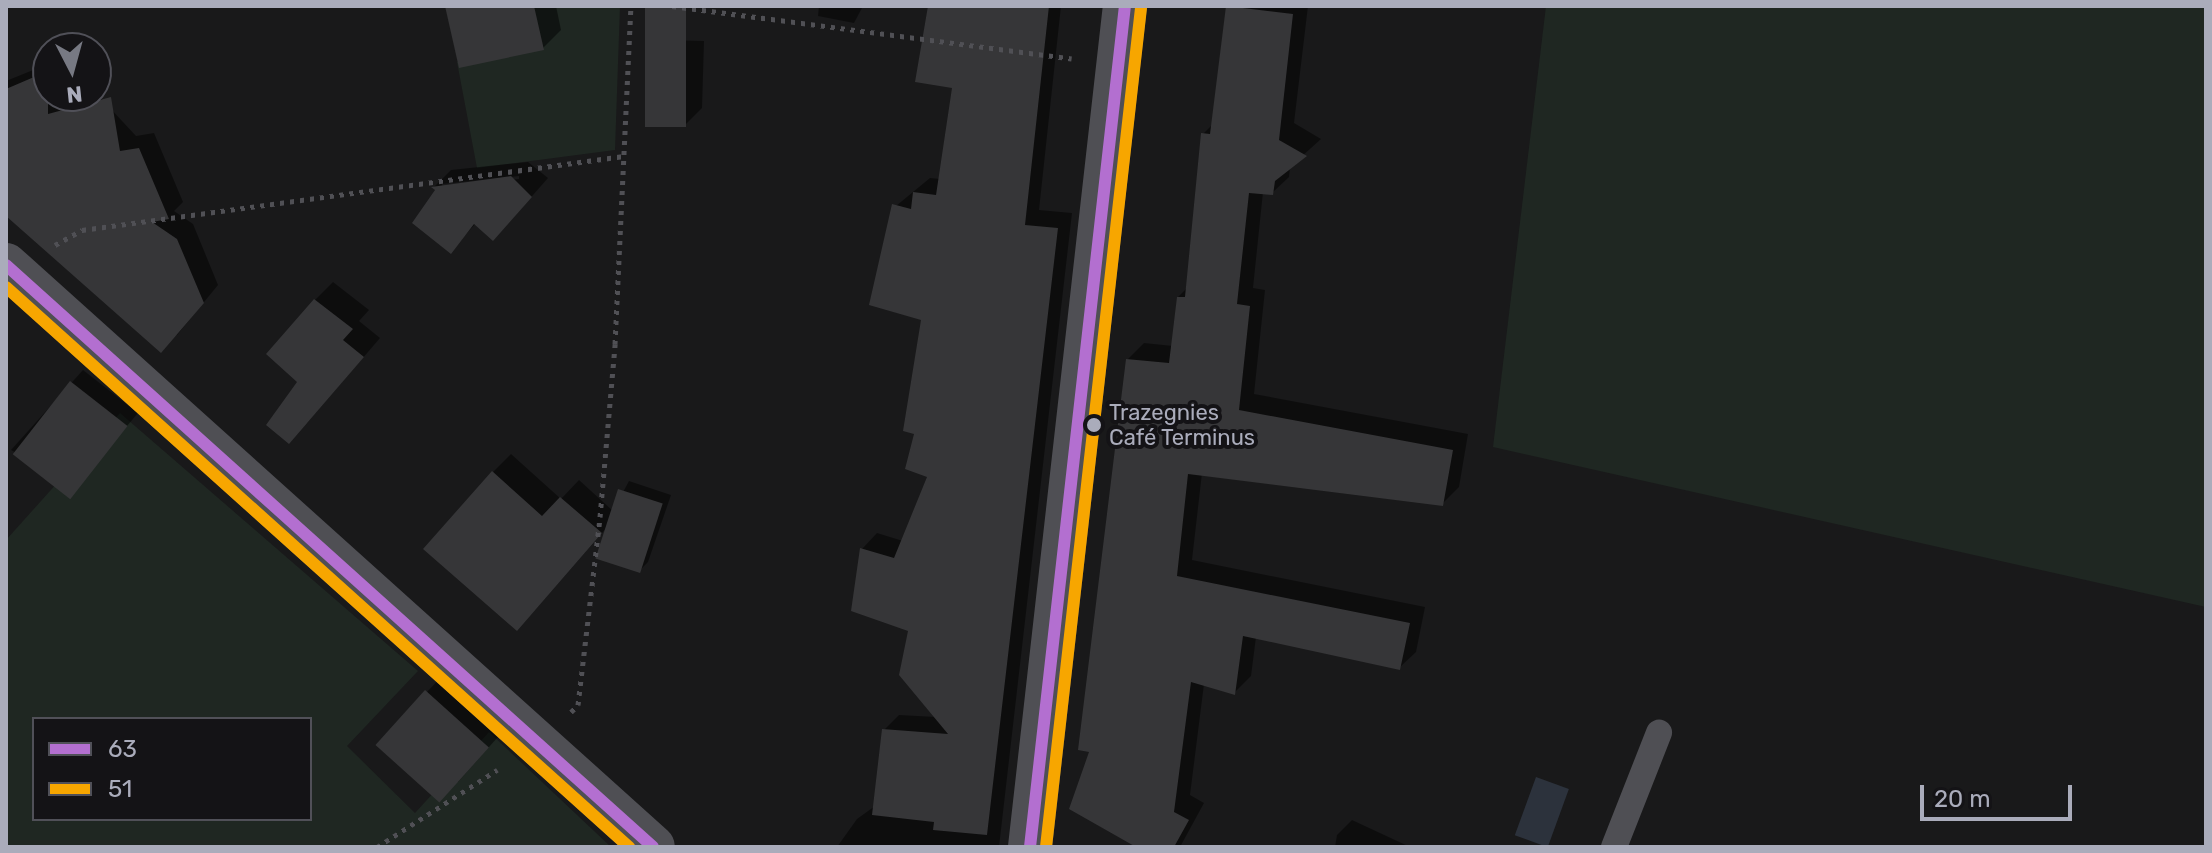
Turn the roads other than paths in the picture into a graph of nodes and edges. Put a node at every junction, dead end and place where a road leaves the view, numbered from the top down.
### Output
1 (1125, 6) edge
2 (11, 270) edge
3 (1659, 733) dead end
4 (653, 847) edge
5 (1030, 847) edge
6 (1614, 847) edge

1 - 5 street
2 - 4 street
3 - 6 lane

